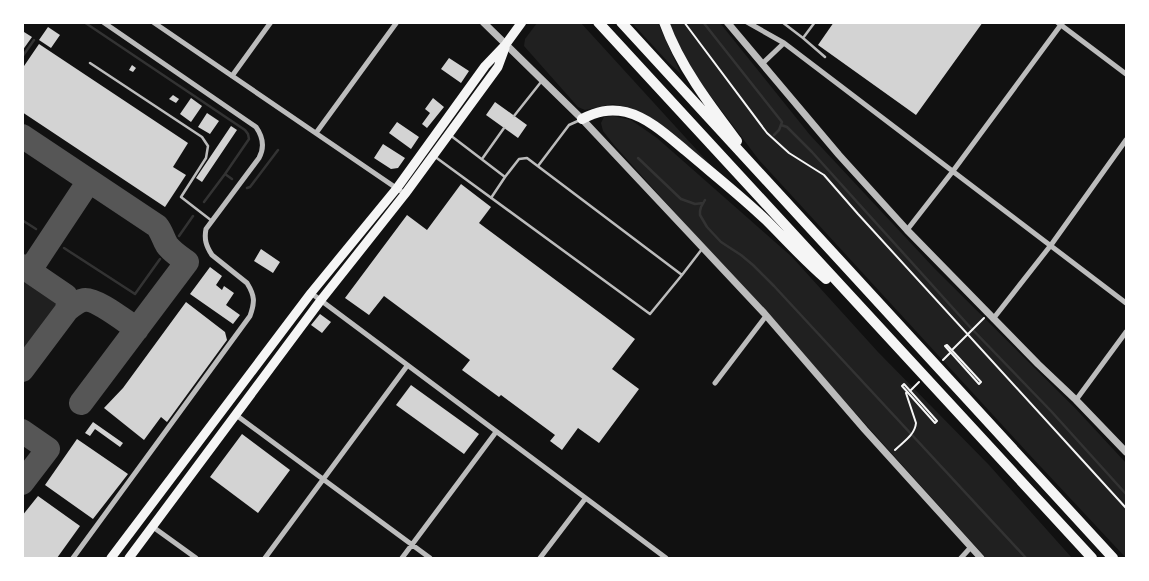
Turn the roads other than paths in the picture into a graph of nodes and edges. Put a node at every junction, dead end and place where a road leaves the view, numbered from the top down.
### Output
1 (102, 22) edge
2 (153, 22) edge
3 (271, 22) edge
4 (397, 22) edge
5 (483, 22) edge
6 (522, 22) edge
7 (598, 22) edge
8 (620, 22) edge
9 (664, 22) edge
10 (727, 22) edge
11 (748, 22) edge
12 (782, 22) edge
13 (815, 22) edge
14 (1060, 24) edge
15 (803, 38) junction
16 (784, 43) junction
17 (506, 44) junction
18 (825, 57) dead end
19 (90, 63) dead end
20 (762, 64) junction
21 (1126, 74) edge
22 (232, 76) junction
23 (543, 80) junction
24 (514, 116) dead end
25 (582, 119) junction
26 (504, 128) dead end
27 (316, 133) junction
28 (448, 134) junction
29 (1126, 140) edge
30 (433, 156) junction
31 (482, 159) junction
32 (538, 166) junction
33 (953, 170) junction
34 (505, 176) junction
35 (401, 191) junction
36 (775, 191) junction
37 (491, 198) junction
38 (212, 221) junction
39 (907, 230) junction
40 (1051, 245) junction
41 (703, 248) junction
42 (682, 275) junction
43 (311, 293) junction
44 (321, 300) junction
45 (1126, 303) edge
46 (866, 314) junction
47 (766, 316) junction
48 (991, 316) junction
49 (1126, 332) edge
50 (407, 366) junction
51 (715, 383) dead end
52 (1076, 400) junction
53 (236, 415) junction
54 (496, 432) junction
55 (1126, 452) edge
56 (323, 480) junction
57 (167, 482) junction
58 (179, 491) junction
59 (585, 499) junction
60 (153, 526) junction
61 (412, 545) junction
62 (971, 547) junction
63 (73, 558) edge
64 (111, 558) edge
65 (129, 558) edge
66 (196, 558) edge
67 (265, 558) edge
68 (402, 558) edge
69 (430, 558) edge
70 (540, 558) edge
71 (666, 558) edge
72 (961, 558) edge
73 (981, 558) edge
74 (1092, 558) edge
75 (1112, 558) edge

1 - 38 street
2 - 22 street
3 - 22 street
4 - 27 street
5 - 17 street
6 - 17 main road
7 - 46 highway
8 - 36 highway
9 - 36 highway
10 - 20 street
11 - 16 street
12 - 15 lane
13 - 15 lane
14 - 21 street
14 - 33 street
15 - 18 lane
16 - 20 street
16 - 33 street
17 - 23 street
17 - 28 main road
17 - 35 main road
19 - 38 lane
20 - 39 street
22 - 27 street
23 - 24 lane
23 - 25 street
25 - 32 lane
25 - 41 street
25 - 46 highway
26 - 31 lane
27 - 35 street
28 - 30 main road
28 - 31 lane
29 - 40 street
30 - 35 main road
30 - 37 lane
31 - 34 lane
32 - 34 lane
32 - 42 lane
33 - 39 street
33 - 40 street
34 - 37 lane
35 - 43 main road
35 - 44 main road
36 - 75 highway
37 - 42 lane
38 - 63 street
39 - 48 street
40 - 45 street
40 - 48 street
41 - 42 lane
41 - 47 street
43 - 44 street
43 - 57 main road
44 - 50 street
44 - 53 main road
46 - 74 highway
47 - 51 street
47 - 62 street
48 - 52 street
49 - 52 street
50 - 54 street
50 - 56 street
52 - 55 street
53 - 56 street
53 - 58 main road
54 - 59 street
54 - 61 street
56 - 61 street
56 - 67 street
57 - 58 main road
57 - 64 main road
58 - 60 main road
59 - 70 street
59 - 71 street
60 - 65 main road
60 - 66 street
61 - 68 street
61 - 69 street
62 - 72 street
62 - 73 street

